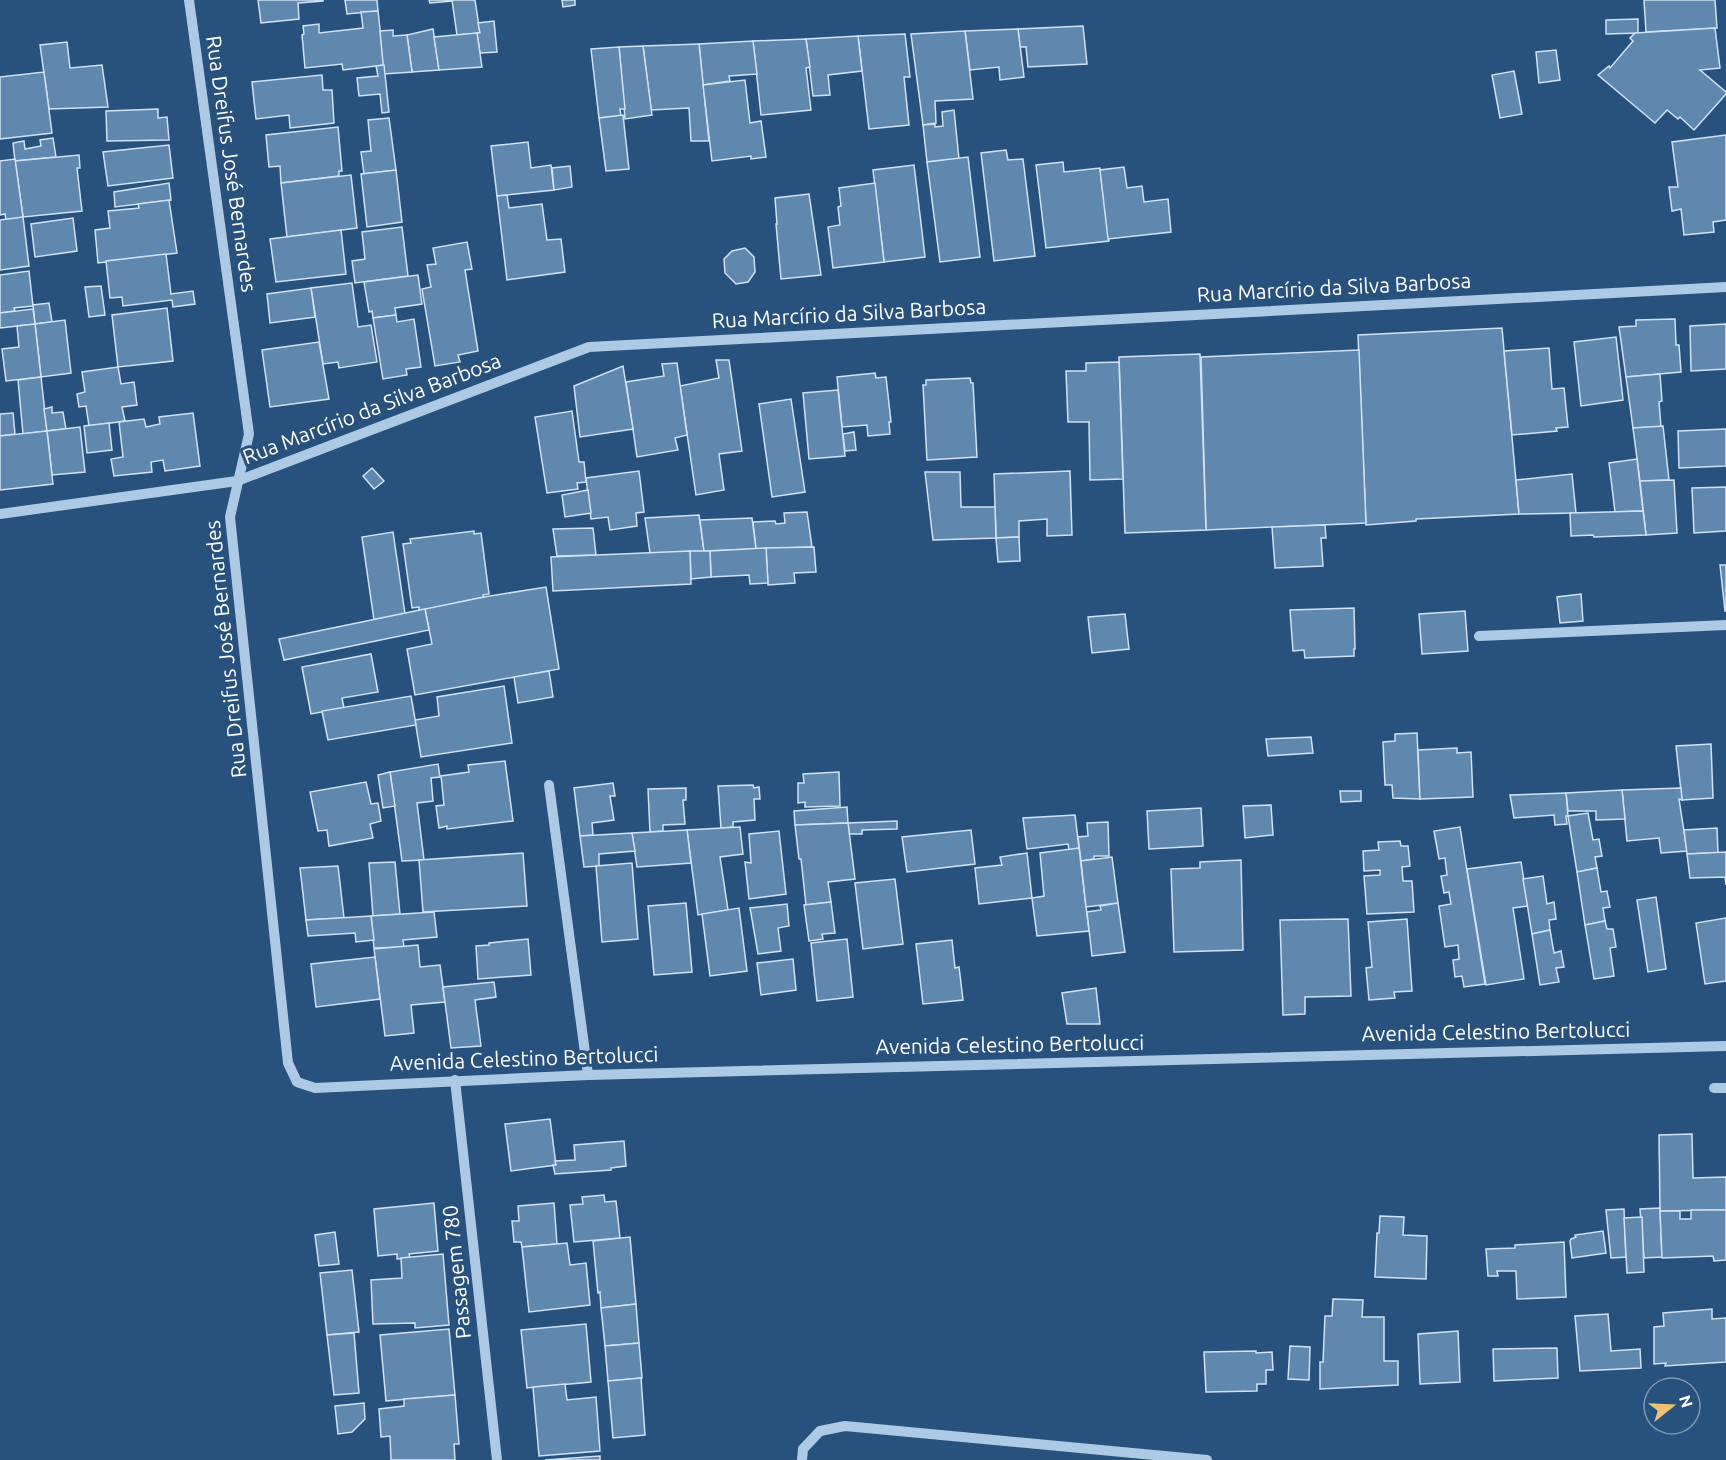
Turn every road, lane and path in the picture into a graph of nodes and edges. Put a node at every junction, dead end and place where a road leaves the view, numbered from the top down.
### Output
1 (189, 0) edge
2 (1726, 287) edge
3 (237, 481) junction
4 (0, 514) edge
5 (1726, 625) edge
6 (1479, 636) dead end
7 (549, 785) dead end
8 (1726, 1046) edge
9 (588, 1075) junction
10 (455, 1080) junction
11 (297, 1082) joint
12 (1714, 1088) dead end
13 (1726, 1088) edge
14 (497, 1460) edge
15 (802, 1460) edge
16 (1208, 1460) edge

1 - 3 street, Rua Dreifus José Bernardes
2 - 3 street, Rua Marcírio da Silva Barbosa
3 - 4 street, Rua Marcírio da Silva Barbosa
3 - 11 street, Rua Dreifus José Bernardes
5 - 6 street
7 - 9 street
8 - 9 street, Avenida Celestino Bertolucci
9 - 10 street, Avenida Celestino Bertolucci
10 - 11 street, Avenida Celestino Bertolucci
10 - 14 street, Passagem 780
12 - 13 street
15 - 16 street

